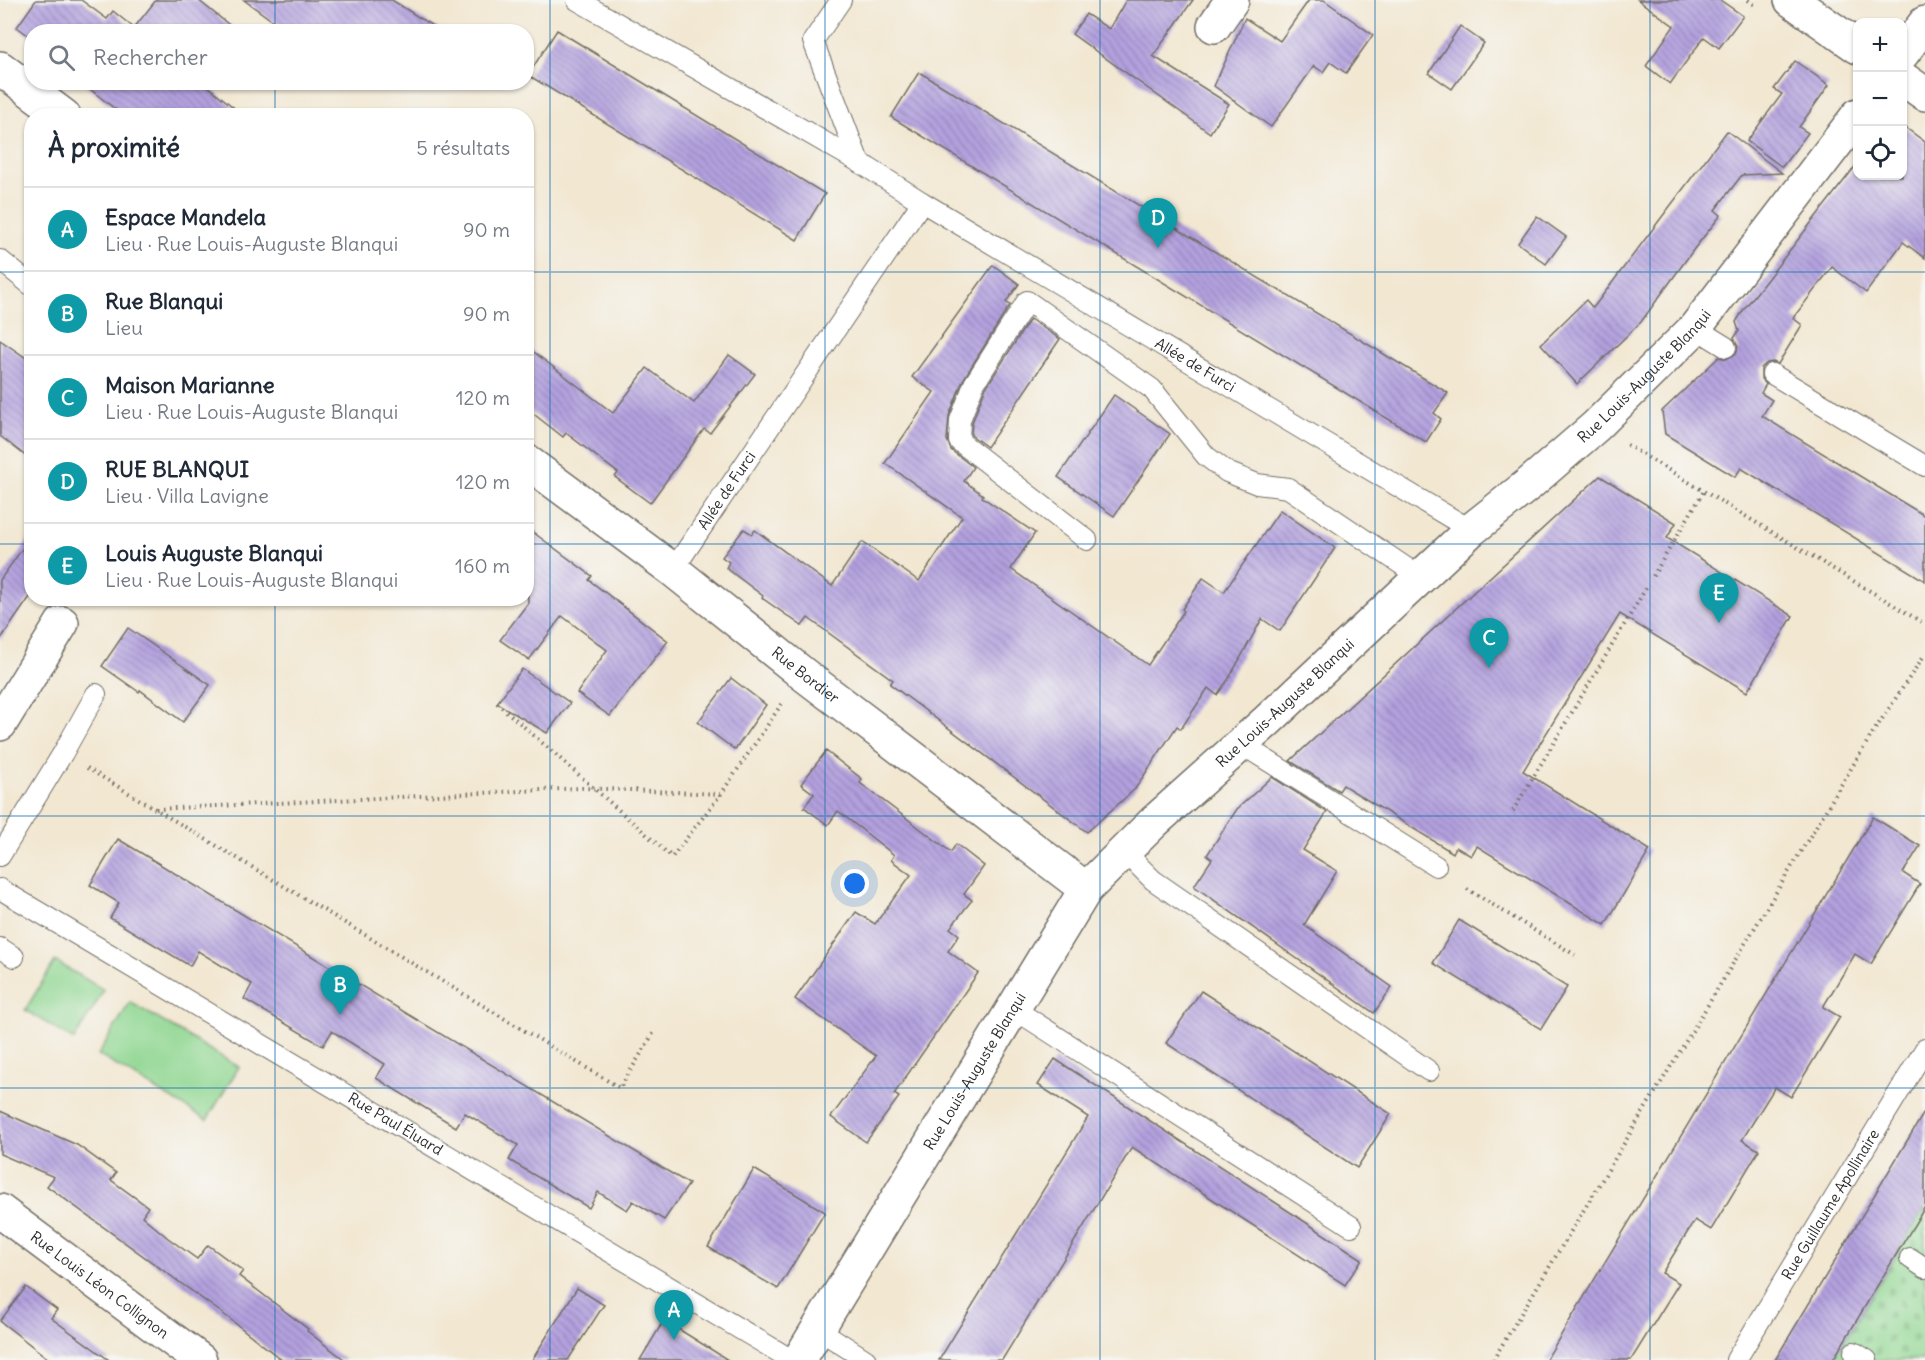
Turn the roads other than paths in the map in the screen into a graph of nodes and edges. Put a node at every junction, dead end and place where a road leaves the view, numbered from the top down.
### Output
1 (577, 0) edge
2 (841, 0) edge
3 (1791, 0) edge
4 (1925, 23) edge
5 (1853, 44) edge
6 (1907, 47) edge
7 (0, 68) edge
8 (1907, 81) edge
9 (24, 86) edge
10 (29, 90) edge
11 (1925, 93) edge
12 (53, 108) edge
13 (1853, 120) edge
14 (859, 162) junction
15 (922, 202) junction
16 (0, 260) edge
17 (24, 280) edge
18 (1695, 328) junction
19 (1726, 347) dead end
20 (1772, 374) dead end
21 (534, 466) edge
22 (1925, 466) edge
23 (1471, 530) junction
24 (1087, 540) dead end
25 (673, 570) junction
26 (1420, 577) junction
27 (62, 623) dead end
28 (96, 694) dead end
29 (0, 724) edge
30 (1241, 744) junction
31 (1124, 851) junction
32 (0, 856) edge
33 (1436, 866) dead end
34 (0, 889) edge
35 (1086, 889) junction
36 (1014, 1009) junction
37 (1925, 1048) edge
38 (1429, 1071) dead end
39 (0, 1211) edge
40 (1351, 1226) dead end
41 (818, 1329) junction
42 (200, 1360) edge
43 (792, 1360) edge
44 (799, 1360) edge
45 (866, 1360) edge
46 (1736, 1360) edge

1 - 14 lane, Allée de Furci
2 - 14 lane
3 - 5 street
4 - 6 street
7 - 9 street
8 - 11 street
10 - 12 street
13 - 18 street, Rue Louis-Auguste Blanqui
14 - 15 lane, Allée de Furci
15 - 23 lane, Allée de Furci
15 - 25 lane, Allée de Furci
16 - 17 lane
18 - 19 lane
18 - 23 street, Rue Louis-Auguste Blanqui
20 - 22 lane
21 - 25 street, Rue Bordier
23 - 26 street, Rue Louis-Auguste Blanqui
24 - 26 lane
25 - 35 street, Rue Bordier
26 - 30 street, Rue Louis-Auguste Blanqui
27 - 29 street
28 - 32 lane
30 - 31 street, Rue Louis-Auguste Blanqui
30 - 33 lane
31 - 35 street, Rue Louis-Auguste Blanqui
31 - 38 lane
34 - 43 lane, Rue Paul Éluard
35 - 36 street, Rue Louis-Auguste Blanqui
36 - 40 lane
36 - 41 street, Rue Louis-Auguste Blanqui
37 - 46 lane, Rue Guillaume Apollinaire
39 - 42 street, Rue Louis Léon Collignon
41 - 44 street, Rue Louis-Auguste Blanqui
41 - 45 lane

